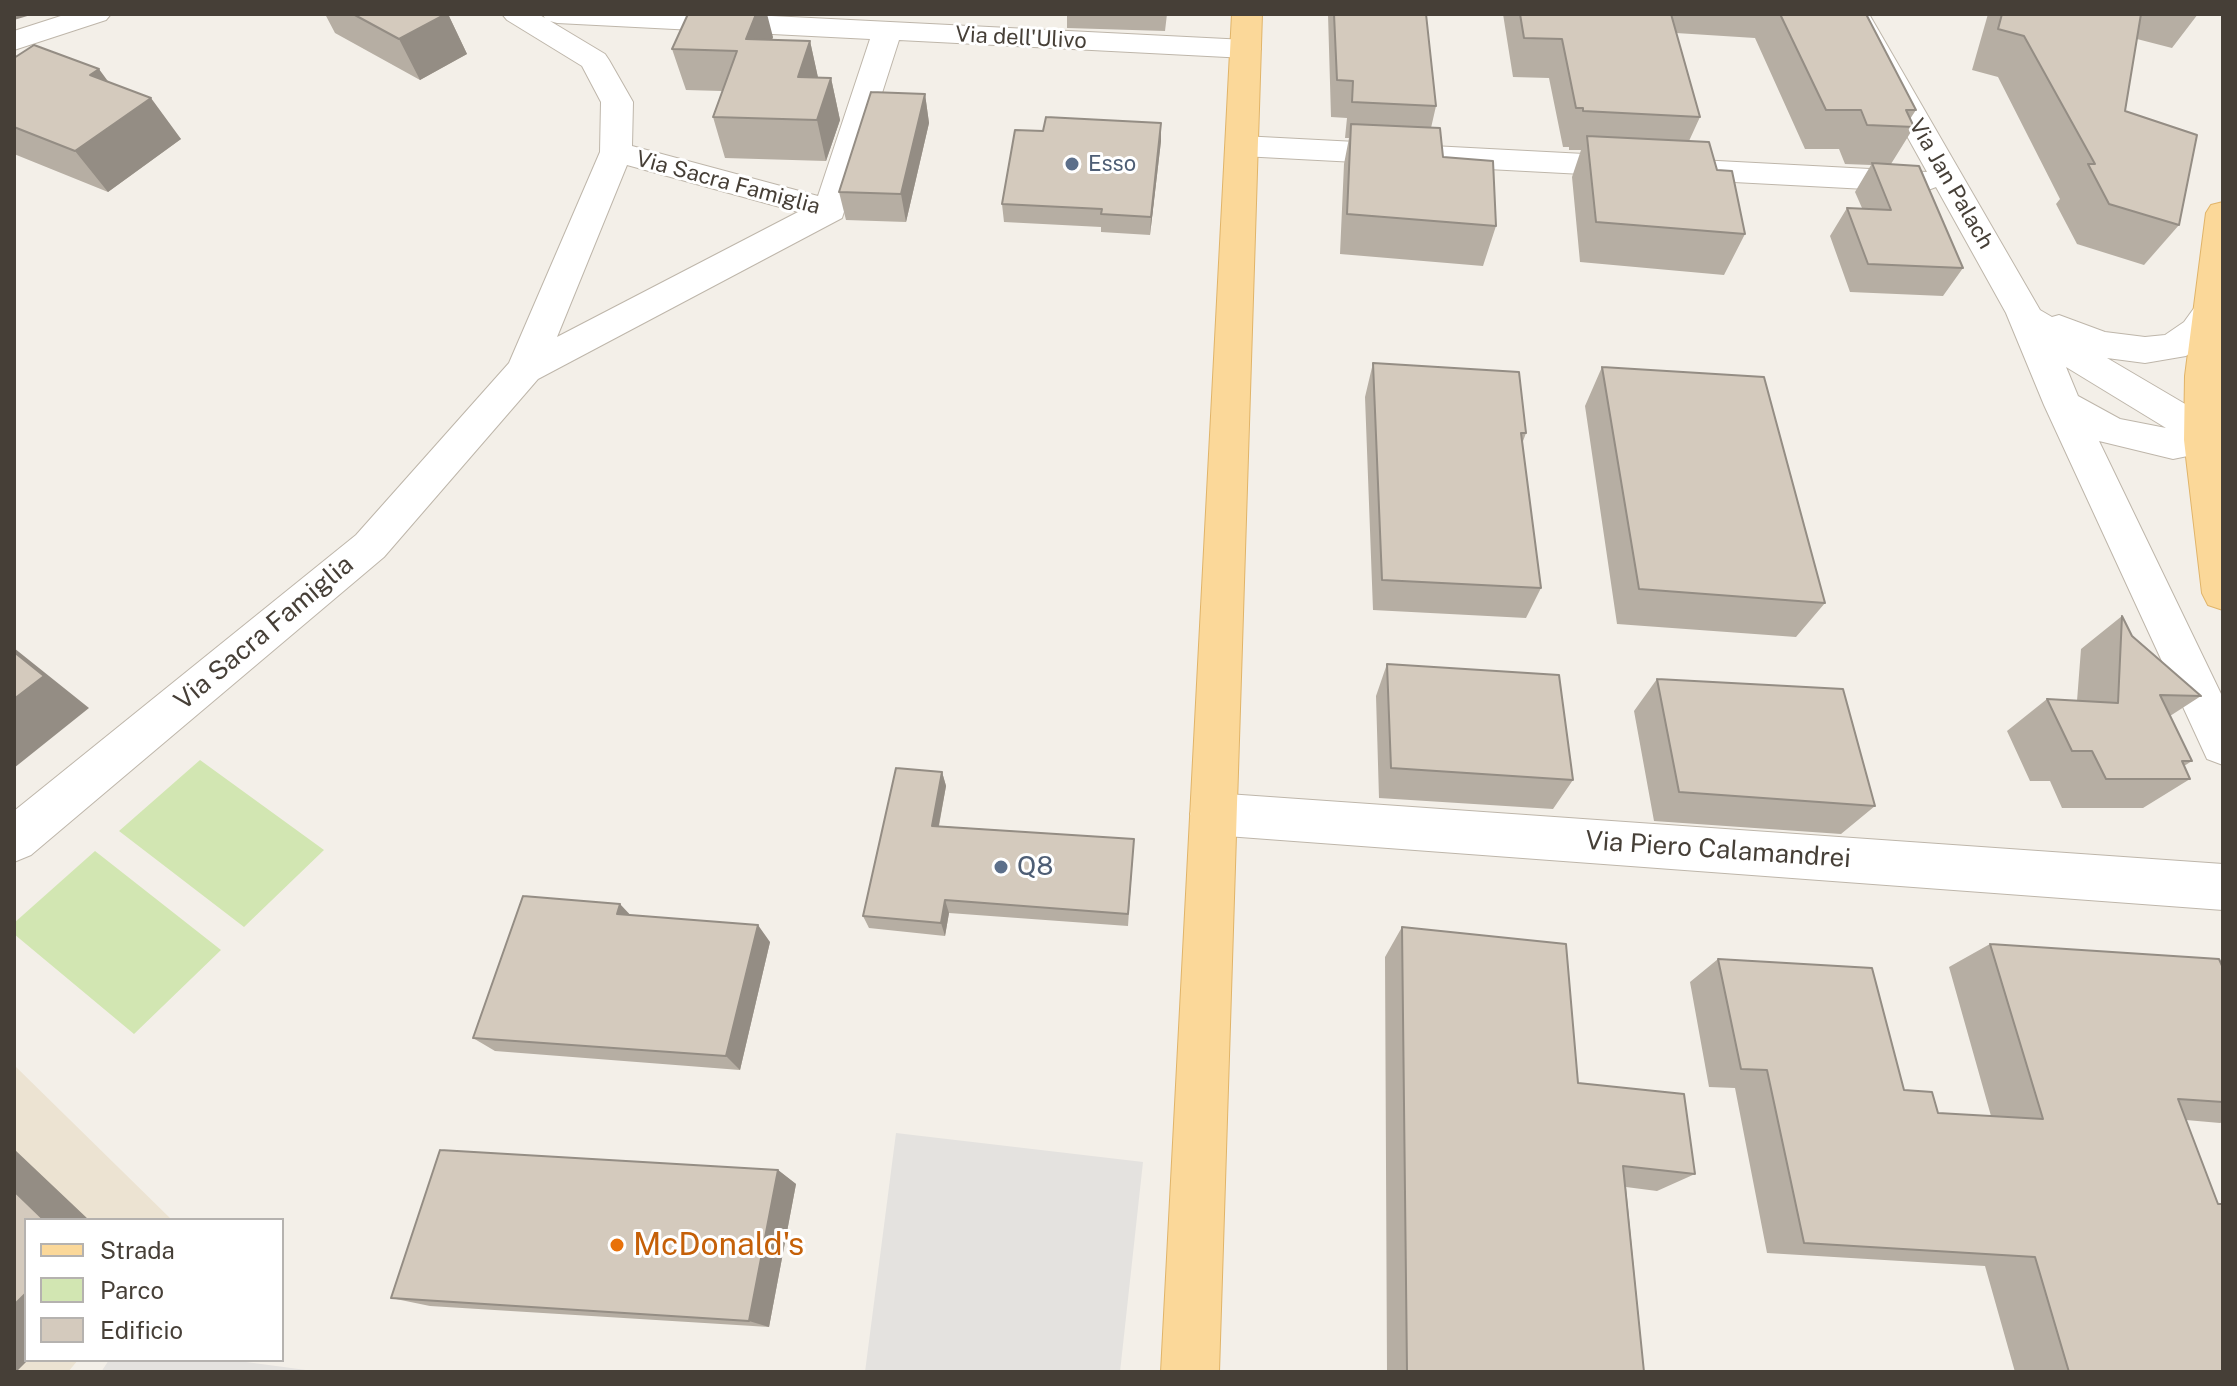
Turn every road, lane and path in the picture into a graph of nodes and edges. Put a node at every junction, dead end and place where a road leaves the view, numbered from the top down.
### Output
1 (96, 14) edge
2 (517, 14) edge
3 (557, 14) edge
4 (1854, 14) edge
5 (690, 18) edge
6 (38, 23) edge
7 (998, 25) edge
8 (1246, 31) edge
9 (887, 32) junction
10 (14, 41) edge
11 (1242, 146) junction
12 (616, 152) junction
13 (1949, 183) junction
14 (830, 210) junction
15 (2223, 213) edge
16 (2024, 313) junction
17 (2210, 313) junction
18 (525, 370) junction
19 (2063, 405) junction
20 (2203, 440) junction
21 (2223, 593) edge
22 (2223, 745) edge
23 (1213, 814) junction
24 (14, 840) edge
25 (2223, 887) edge
26 (1190, 1372) edge

1 - 6 street
2 - 12 street
3 - 5 street, Via dell'Ulivo
4 - 13 street, Via Jan Palach
5 - 9 street, Via dell'Ulivo
6 - 10 street
7 - 8 street, Via dell'Ulivo
7 - 9 street, Via dell'Ulivo
8 - 11 main road
9 - 14 street
11 - 13 street
11 - 23 main road
12 - 14 street, Via Sacra Famiglia
12 - 18 street, Via Sacra Famiglia
13 - 16 street, Via Jan Palach
14 - 18 street, Via Sacra Famiglia
15 - 17 main road
16 - 17 street
16 - 19 street
16 - 20 street
17 - 20 main road
18 - 24 street, Via Sacra Famiglia
19 - 20 street
19 - 22 street
20 - 21 main road
23 - 25 street, Via Piero Calamandrei
23 - 26 main road

